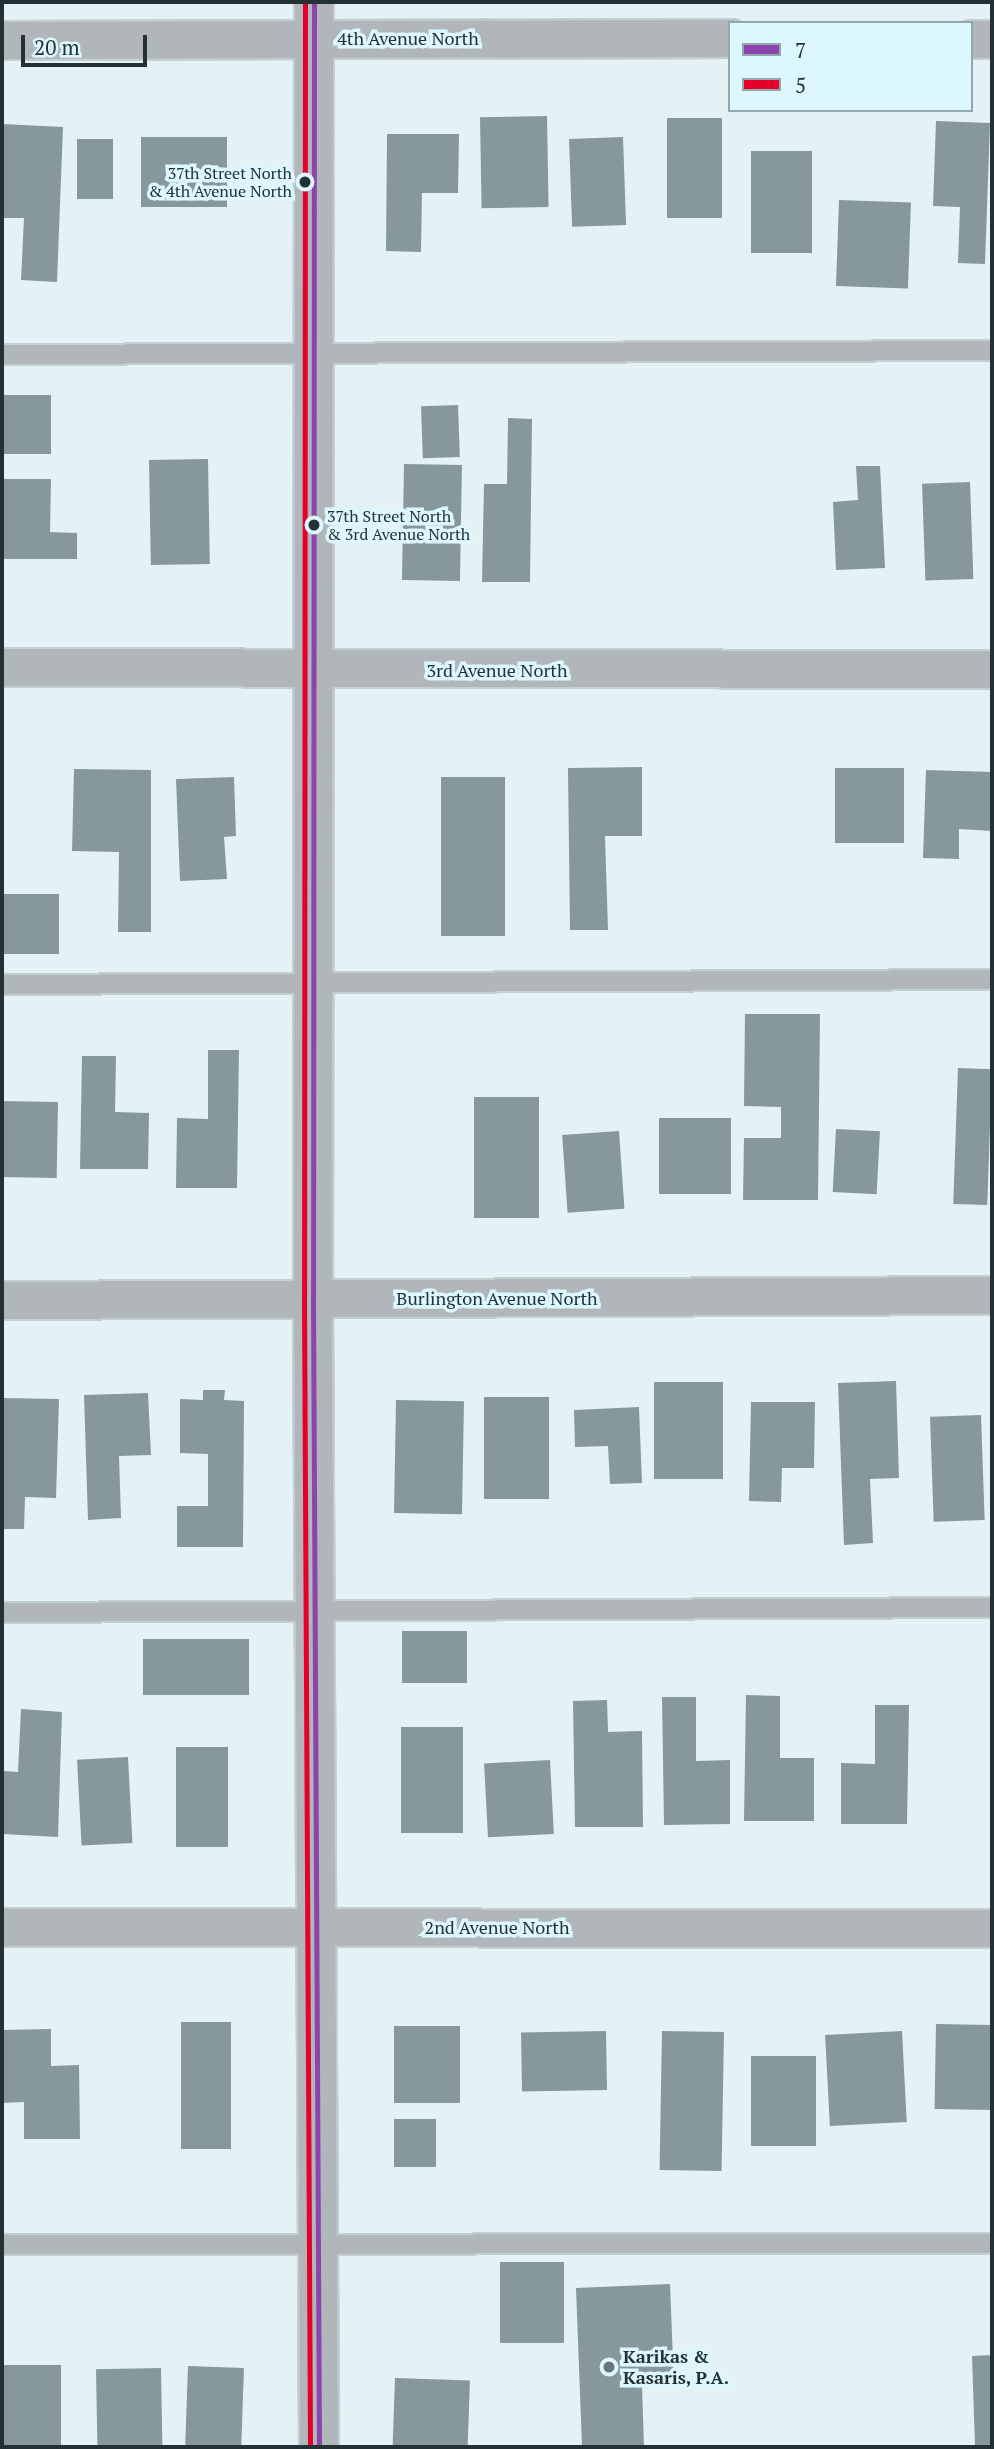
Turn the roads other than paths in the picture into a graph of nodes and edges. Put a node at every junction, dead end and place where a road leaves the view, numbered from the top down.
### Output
1 (314, 20) edge
2 (728, 38) edge
3 (973, 38) edge
4 (992, 38) edge
5 (2, 40) edge
6 (992, 350) edge
7 (2, 354) edge
8 (313, 354) junction
9 (2, 667) edge
10 (992, 669) edge
11 (312, 670) junction
12 (992, 979) edge
13 (313, 983) junction
14 (2, 984) edge
15 (992, 1295) edge
16 (313, 1299) junction
17 (2, 1300) edge
18 (992, 1607) edge
19 (315, 1611) junction
20 (2, 1612) edge
21 (318, 1926) junction
22 (2, 1927) edge
23 (992, 1928) edge
24 (992, 2243) edge
25 (2, 2244) edge
26 (318, 2244) junction
27 (319, 2447) edge

1 - 2 street, 4th Avenue North
1 - 5 street, 4th Avenue North
1 - 8 street
3 - 4 street
6 - 8 lane
7 - 8 lane
8 - 11 street
9 - 11 street, 3rd Avenue North
10 - 11 street, 3rd Avenue North
11 - 13 street
12 - 13 lane
13 - 14 lane
13 - 16 street
15 - 16 street, Burlington Avenue North
16 - 17 street, Burlington Avenue North
16 - 19 street
18 - 19 lane
19 - 20 lane
19 - 21 street
21 - 22 street, 2nd Avenue North
21 - 23 street, 2nd Avenue North
21 - 26 street
24 - 26 lane
25 - 26 lane
26 - 27 street

